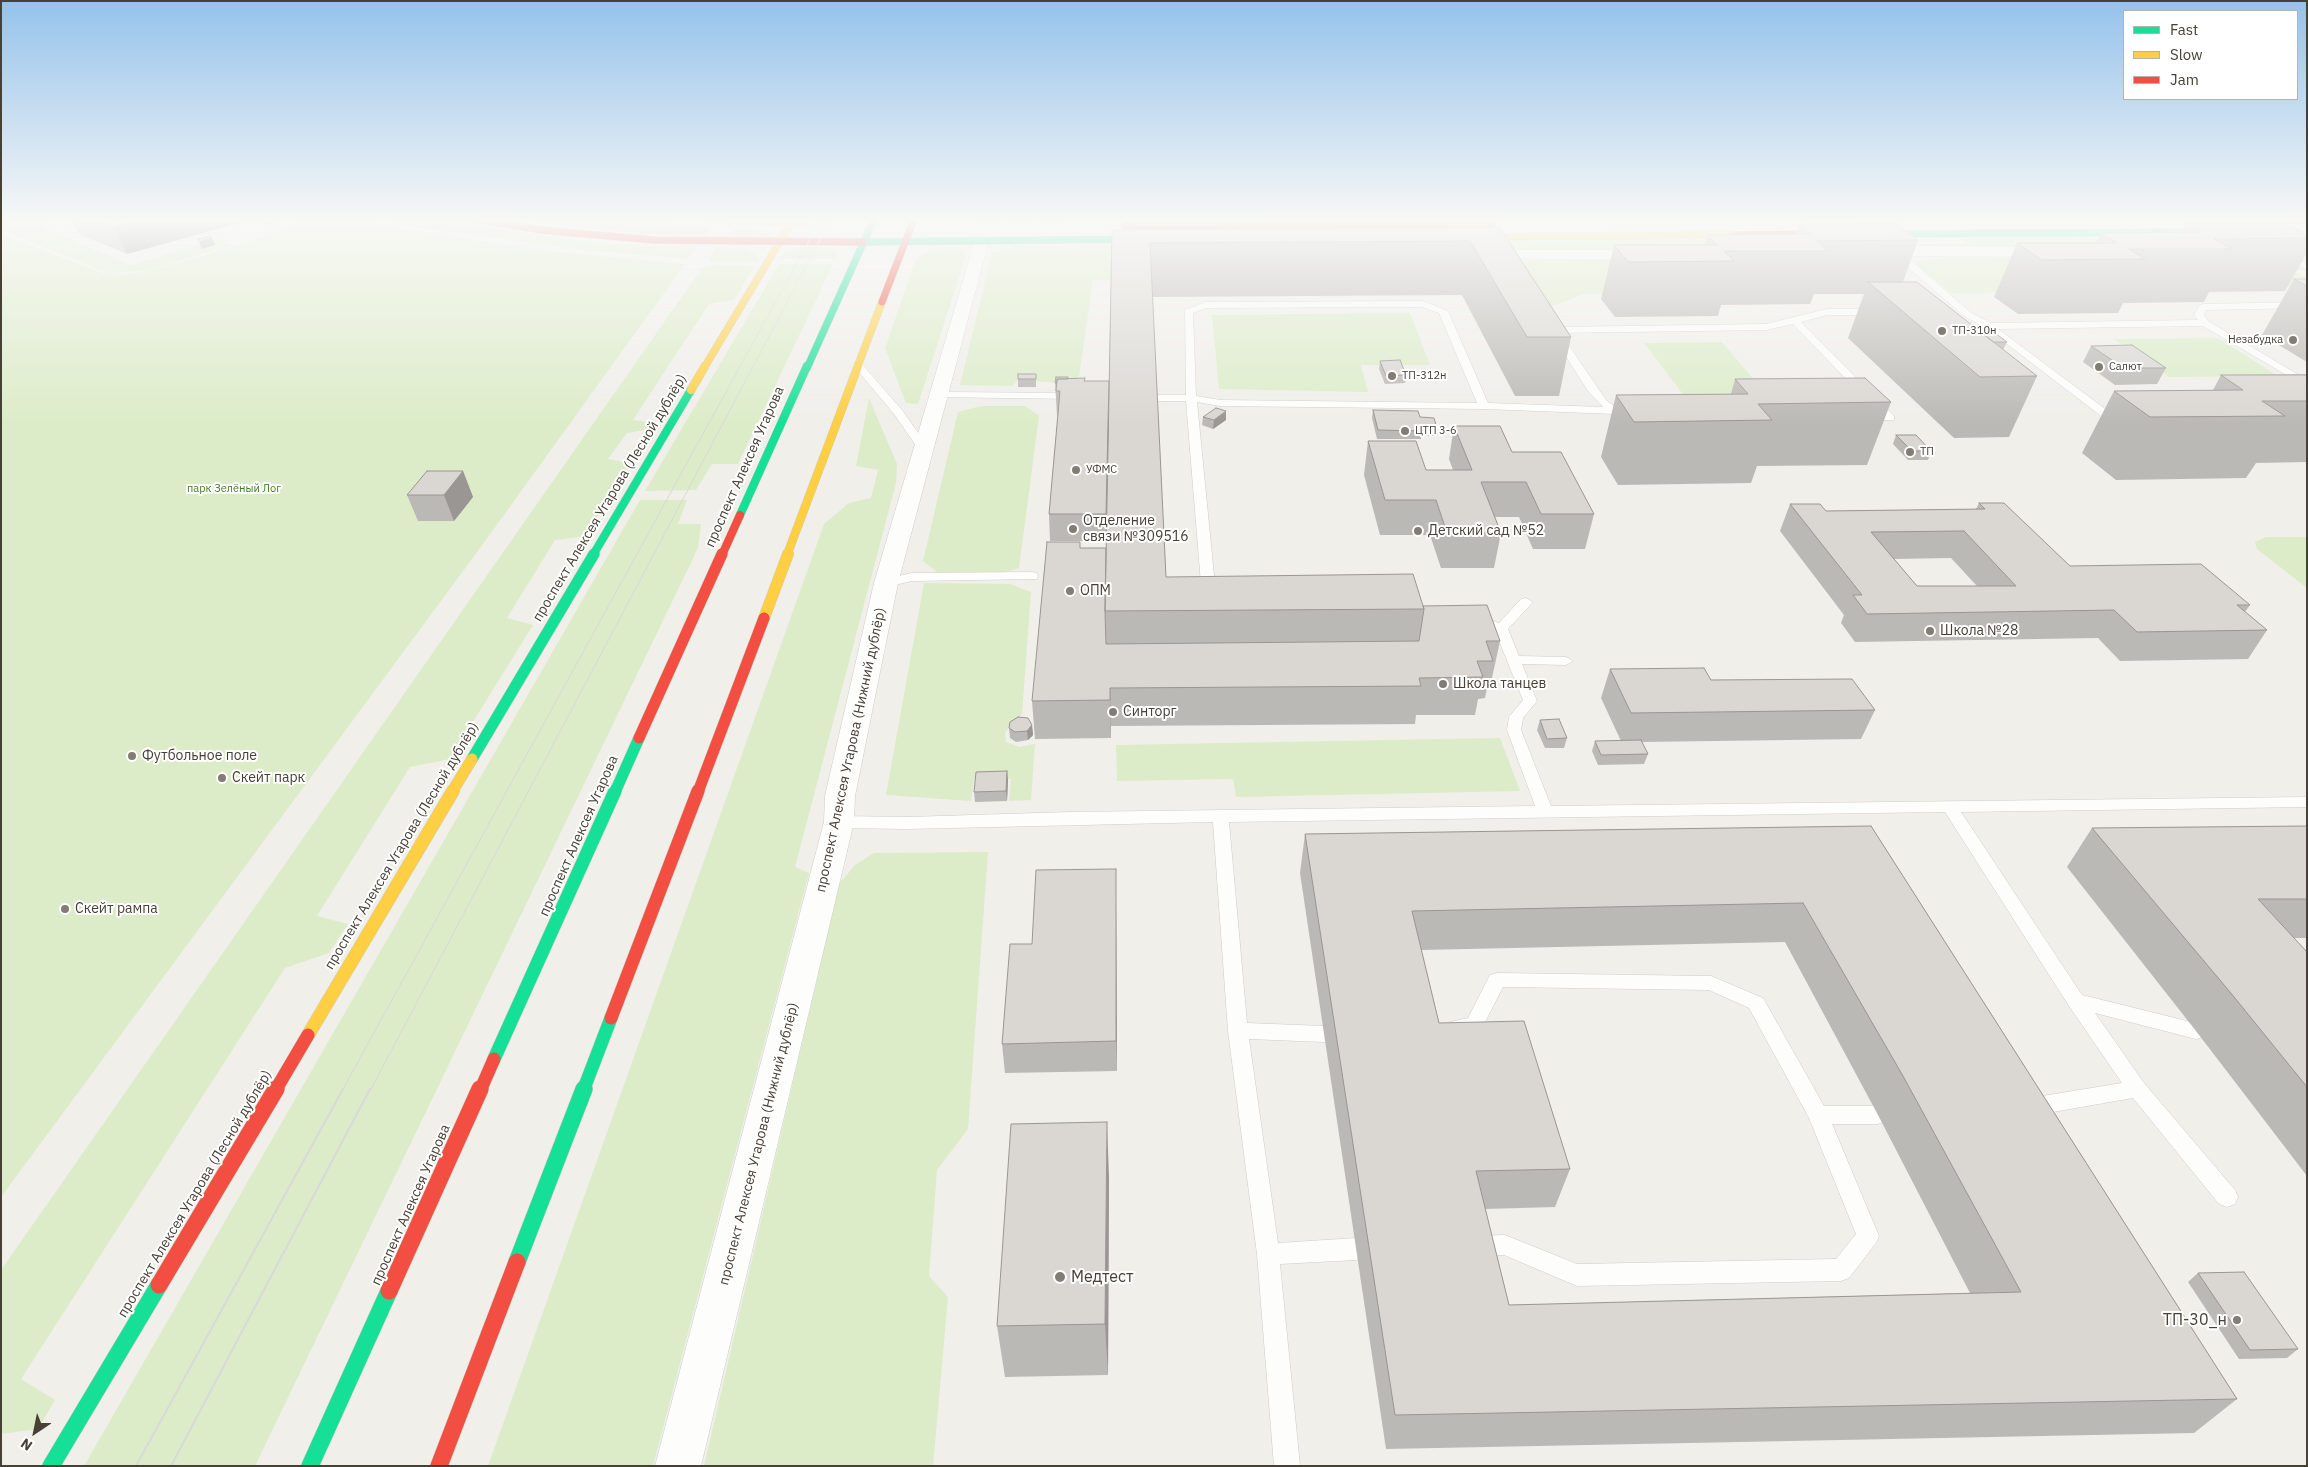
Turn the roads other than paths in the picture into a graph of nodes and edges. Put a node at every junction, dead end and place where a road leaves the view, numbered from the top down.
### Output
1 (754, 287) edge
2 (842, 287) edge
3 (887, 287) edge
4 (970, 287) edge
5 (1936, 287) edge
6 (2307, 306) edge
7 (1883, 312) edge
8 (1948, 313) edge
9 (1967, 314) junction
10 (1545, 320) edge
11 (1795, 321) junction
12 (2206, 323) junction
13 (1989, 326) junction
14 (1554, 330) junction
15 (858, 365) junction
16 (2307, 384) edge
17 (1153, 394) edge
18 (939, 395) junction
19 (1083, 396) edge
20 (1191, 398) junction
21 (1484, 406) junction
22 (2134, 414) dead end
23 (1851, 418) edge
24 (923, 448) junction
25 (1032, 576) dead end
26 (886, 583) junction
27 (1526, 602) dead end
28 (1217, 607) edge
29 (1461, 617) edge
30 (1501, 628) junction
31 (1513, 660) junction
32 (1566, 661) dead end
33 (2307, 802) edge
34 (1950, 808) junction
35 (1546, 812) junction
36 (1220, 817) junction
37 (839, 822) junction
38 (2076, 1001) junction
39 (1238, 1031) junction
40 (2196, 1031) dead end
41 (1441, 1032) edge
42 (1324, 1034) dead end
43 (2137, 1089) junction
44 (2014, 1107) edge
45 (1818, 1115) junction
46 (1878, 1115) dead end
47 (2227, 1197) dead end
48 (1473, 1246) edge
49 (1356, 1249) dead end
50 (1268, 1254) junction
51 (52, 1466) edge
52 (310, 1466) edge
53 (439, 1466) edge
54 (678, 1466) edge
55 (1287, 1466) edge

1 - 51 main road, проспект Алексея Угарова (Лесной дублёр)
2 - 52 main road, проспект Алексея Угарова
3 - 15 main road
4 - 18 street, проспект Алексея Угарова (Нижний дублёр)
5 - 9 lane
6 - 12 lane
7 - 11 lane
8 - 9 lane
9 - 13 lane
10 - 14 lane
11 - 14 lane
11 - 23 lane
12 - 13 lane
12 - 16 lane
13 - 22 lane
14 - 21 lane
15 - 24 lane
15 - 53 main road
17 - 20 lane
18 - 19 lane
18 - 24 street, проспект Алексея Угарова (Нижний дублёр)
20 - 21 lane
20 - 21 lane
20 - 28 lane
24 - 26 street, проспект Алексея Угарова (Нижний дублёр)
25 - 26 lane
26 - 37 street, проспект Алексея Угарова (Нижний дублёр)
27 - 30 lane
29 - 30 lane
30 - 31 lane
31 - 32 lane
31 - 35 lane
33 - 34 lane
34 - 35 lane
34 - 38 lane
35 - 36 lane
36 - 37 lane
36 - 39 lane
37 - 54 street, проспект Алексея Угарова (Нижний дублёр)
38 - 40 lane
38 - 43 lane
39 - 42 lane
39 - 50 lane
41 - 45 lane
43 - 44 lane
43 - 47 lane
45 - 46 lane
45 - 48 lane
49 - 50 lane
50 - 55 lane

